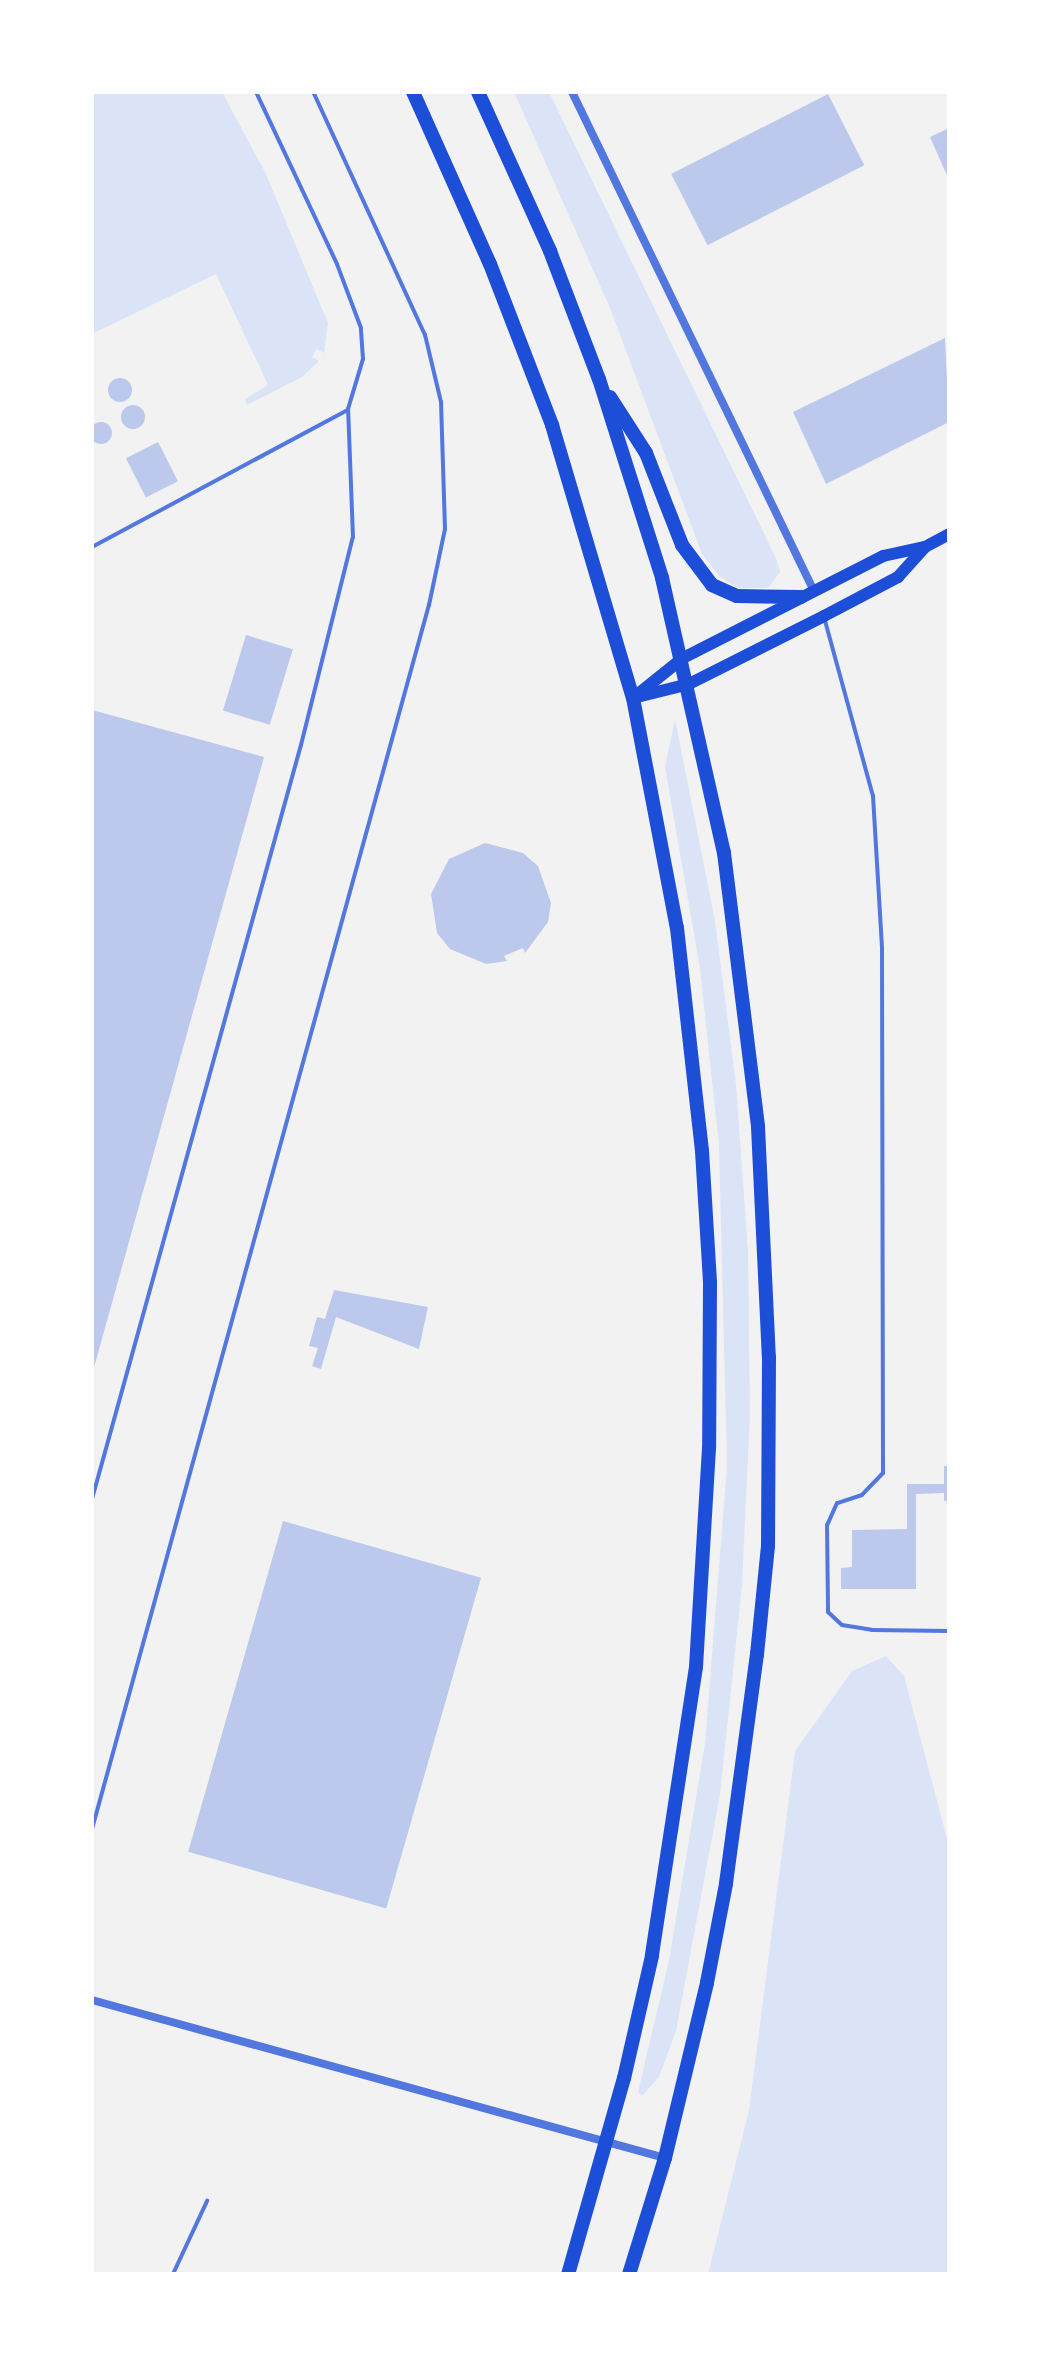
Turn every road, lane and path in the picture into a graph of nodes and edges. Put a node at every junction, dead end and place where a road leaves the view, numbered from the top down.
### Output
1 (256, 92) edge
2 (313, 92) edge
3 (413, 92) edge
4 (478, 92) edge
5 (572, 92) edge
6 (599, 379) junction
7 (348, 409) junction
8 (949, 534) edge
9 (92, 547) edge
10 (925, 547) junction
11 (808, 594) junction
12 (824, 616) junction
13 (683, 658) junction
14 (689, 684) junction
15 (633, 698) junction
16 (92, 1499) edge
17 (949, 1631) edge
18 (92, 1829) edge
19 (92, 2000) edge
20 (606, 2141) junction
21 (665, 2158) junction
22 (207, 2201) dead end
23 (173, 2274) edge
24 (568, 2274) edge
25 (629, 2274) edge

1 - 7 lane
2 - 18 lane
3 - 15 main road
4 - 6 main road
5 - 11 street
6 - 11 main road
6 - 13 main road
7 - 9 lane
7 - 16 lane
8 - 10 main road
10 - 11 main road
10 - 12 main road
11 - 13 main road
12 - 14 main road
12 - 17 lane
13 - 14 main road
13 - 15 main road
14 - 15 main road
14 - 21 main road
15 - 20 main road
19 - 20 street
20 - 21 street
20 - 24 main road
21 - 25 main road
22 - 23 lane

